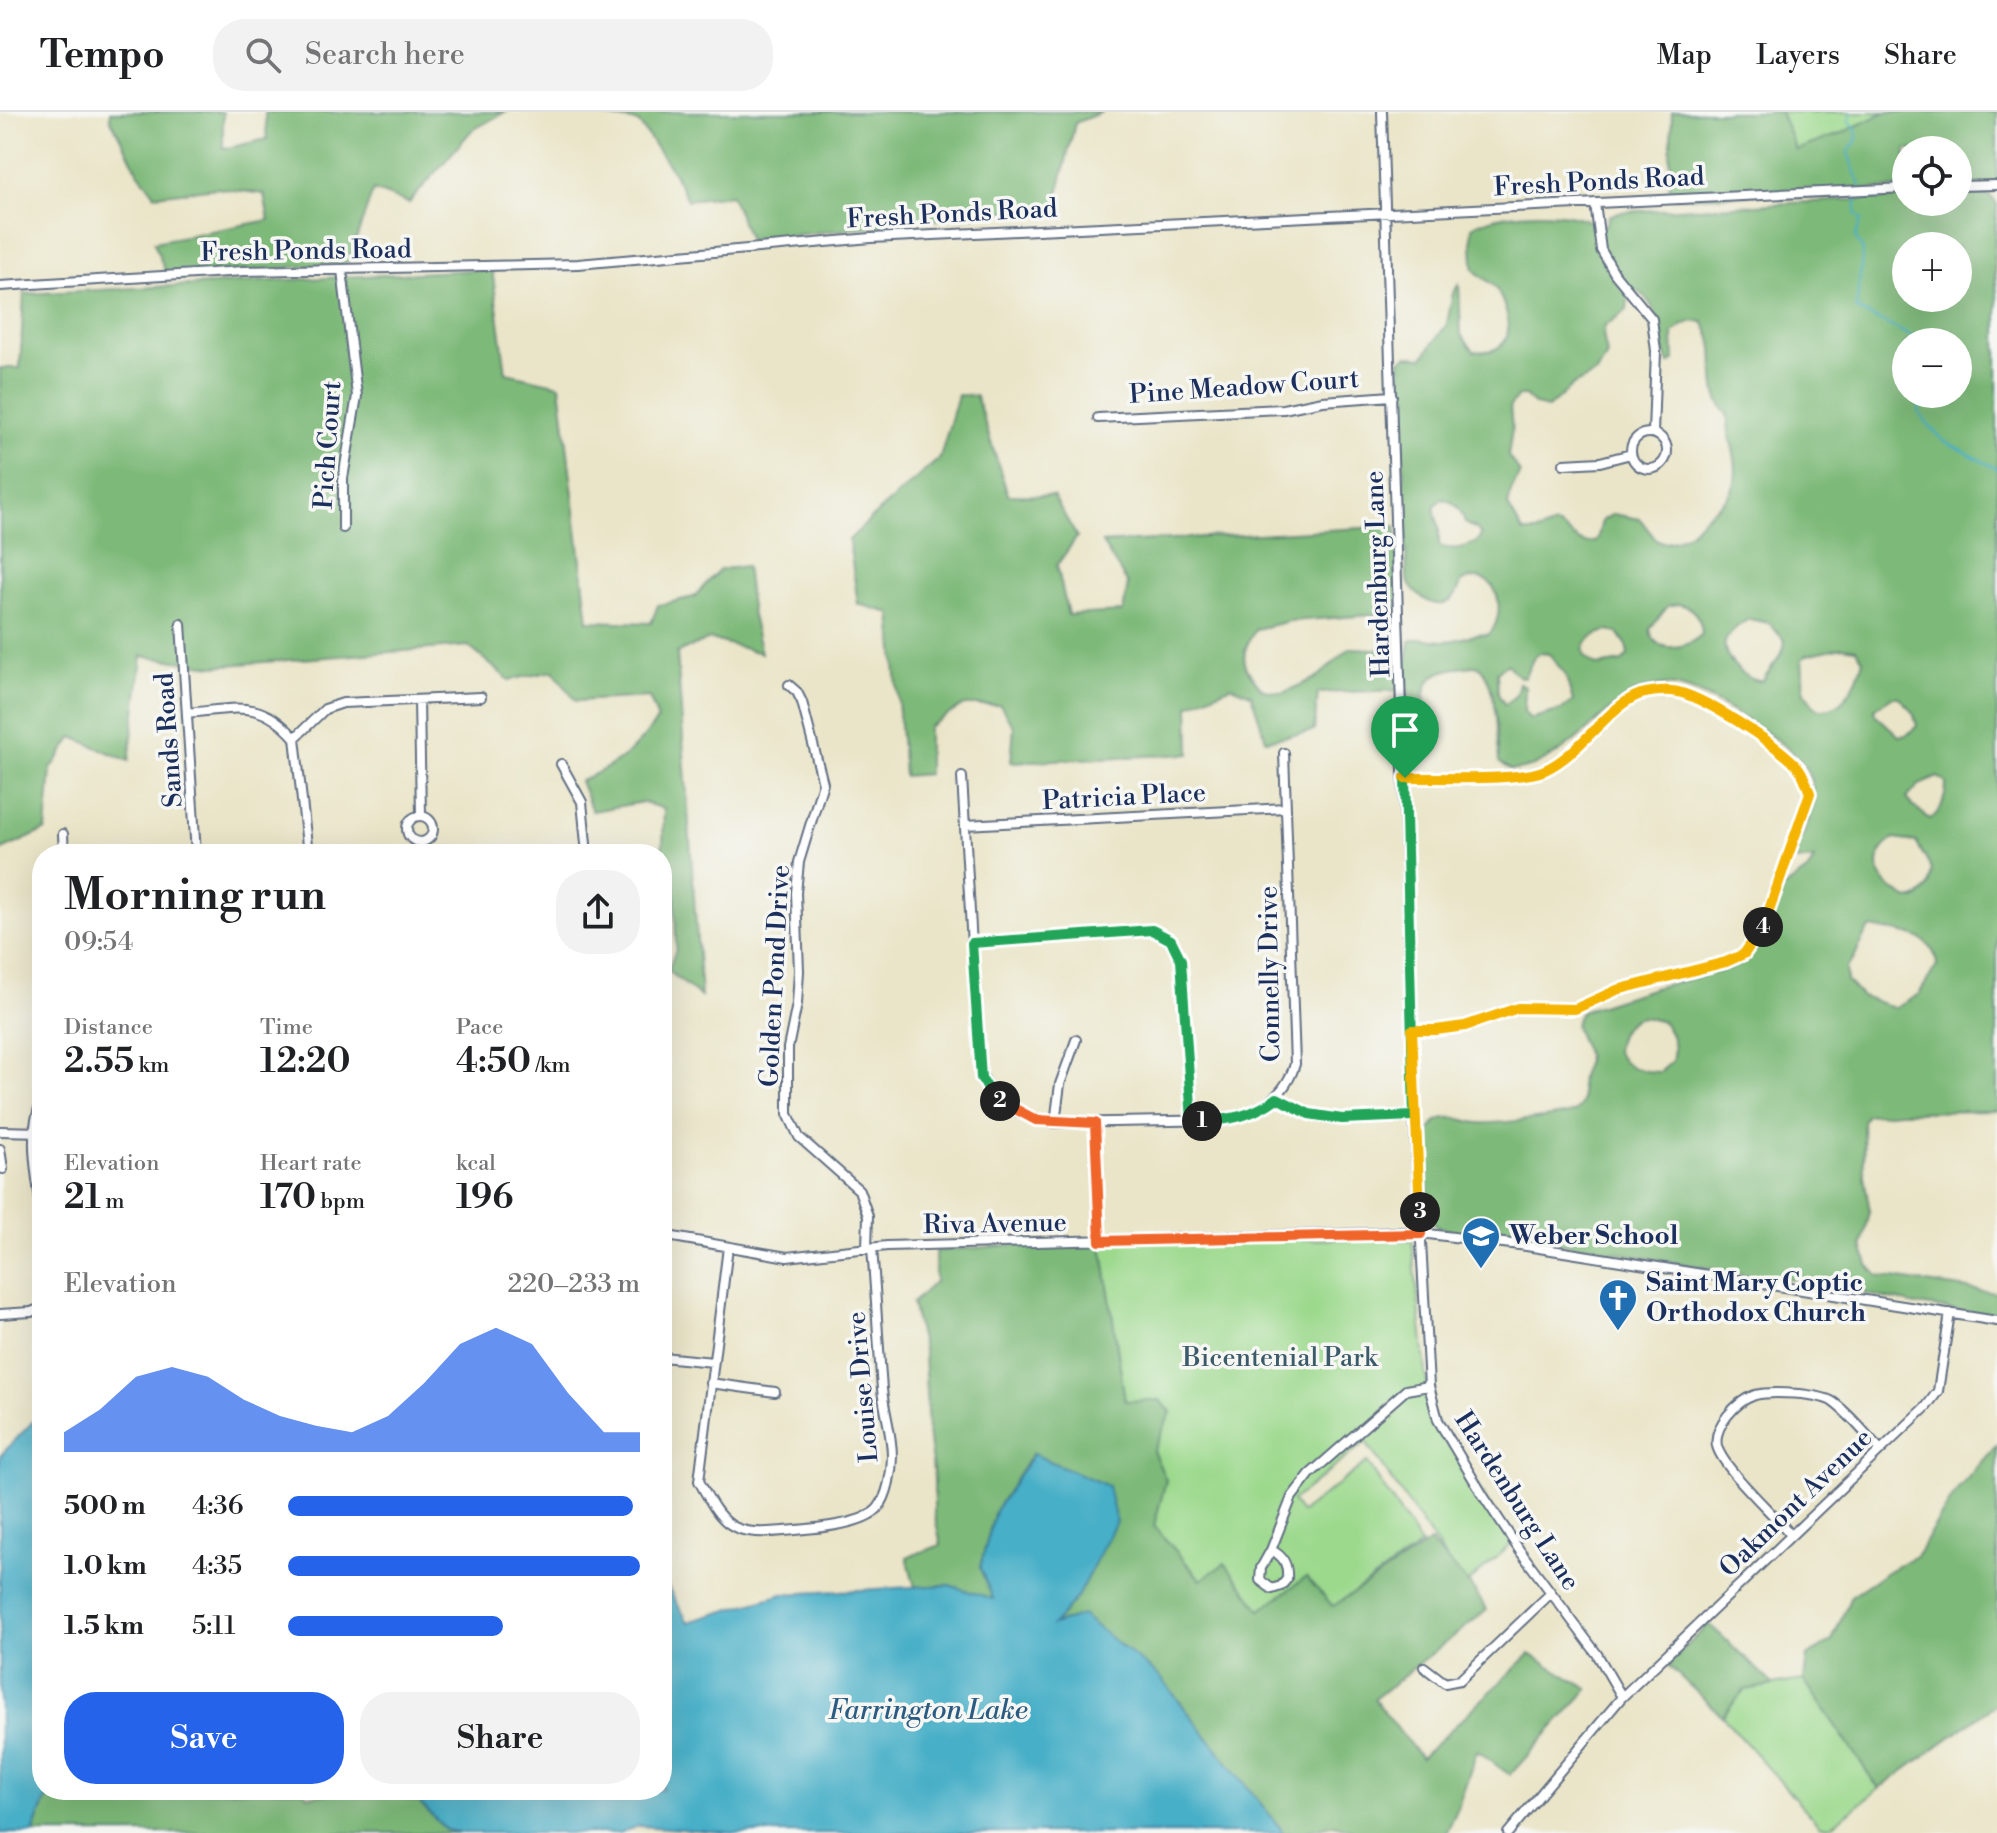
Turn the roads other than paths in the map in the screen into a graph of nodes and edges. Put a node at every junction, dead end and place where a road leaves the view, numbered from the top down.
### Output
1 (1382, 112) edge
2 (1997, 185) edge
3 (1972, 186) edge
4 (1892, 189) edge
5 (1595, 203) junction
6 (1386, 212) junction
7 (342, 270) junction
8 (0, 286) edge
9 (1392, 396) junction
10 (1098, 418) dead end
11 (1653, 433) junction
12 (1631, 454) junction
13 (1564, 464) dead end
14 (343, 528) dead end
15 (181, 624) dead end
16 (789, 685) dead end
17 (481, 697) dead end
18 (419, 700) junction
19 (187, 713) junction
20 (295, 738) junction
21 (1284, 753) dead end
22 (561, 764) dead end
23 (962, 777) dead end
24 (1405, 778) junction
25 (1286, 808) junction
26 (421, 815) dead end
27 (965, 825) junction
28 (63, 834) dead end
29 (64, 844) edge
30 (195, 844) edge
31 (307, 844) edge
32 (586, 844) edge
33 (972, 943) junction
34 (1412, 1030) junction
35 (1076, 1040) dead end
36 (1277, 1098) junction
37 (1414, 1116) junction
38 (1192, 1121) junction
39 (1055, 1123) junction
40 (1095, 1123) junction
41 (0, 1131) edge
42 (32, 1132) edge
43 (0, 1149) edge
44 (3, 1169) dead end
45 (1421, 1234) junction
46 (672, 1237) edge
47 (1100, 1241) junction
48 (728, 1247) junction
49 (870, 1248) junction
50 (32, 1312) edge
51 (1950, 1313) junction
52 (0, 1314) edge
53 (1997, 1321) edge
54 (672, 1358) edge
55 (713, 1362) junction
56 (710, 1383) junction
57 (1429, 1386) junction
58 (775, 1392) dead end
59 (1881, 1450) junction
60 (1791, 1535) junction
61 (1271, 1550) junction
62 (1551, 1593) junction
63 (1424, 1667) dead end
64 (1622, 1697) junction
65 (1508, 1833) edge

1 - 6 street, Hardenburg Lane
2 - 3 street
4 - 5 street, Fresh Ponds Road
5 - 6 street, Fresh Ponds Road
5 - 11 street
6 - 7 street, Fresh Ponds Road
6 - 9 street, Hardenburg Lane
7 - 8 street, Fresh Ponds Road
7 - 14 street, Pich Court
9 - 10 street, Pine Meadow Court
9 - 24 street, Hardenburg Lane
11 - 12 street
11 - 12 street
12 - 13 street
15 - 19 street, Sands Road
16 - 49 street, Golden Pond Drive
17 - 18 street
18 - 20 street
18 - 26 street
19 - 20 street
19 - 30 street, Sands Road
20 - 31 street
21 - 25 street, Connelly Drive
22 - 32 street
23 - 27 street, Connelly Drive
24 - 34 street, Hardenburg Lane
24 - 34 street
25 - 27 street, Patricia Place
25 - 36 street, Connelly Drive
27 - 33 street, Connelly Drive
28 - 29 street
33 - 38 street
33 - 39 street, Connelly Drive
34 - 37 street, Hardenburg Lane
35 - 39 street
36 - 37 street
36 - 38 street, Connelly Drive
37 - 45 street, Hardenburg Lane
38 - 40 street, Connelly Drive
39 - 40 street, Connelly Drive
40 - 47 street
41 - 42 street
43 - 44 street
45 - 47 street, Riva Avenue
45 - 51 street, Riva Avenue
45 - 57 street, Hardenburg Lane
46 - 48 street, Riva Avenue
47 - 49 street, Riva Avenue
48 - 49 street, Riva Avenue
48 - 55 street, Louise Drive
49 - 56 street, Louise Drive
50 - 52 street
51 - 53 street, Riva Avenue
51 - 59 street, Oakmont Avenue
54 - 55 street
55 - 56 street, Louise Drive
56 - 58 street
57 - 61 street
57 - 62 street, Hardenburg Lane
59 - 60 street, Oakmont Avenue
59 - 60 street
60 - 64 street, Oakmont Avenue
61 - 61 street
62 - 63 street
62 - 64 street, Hardenburg Lane
64 - 65 street, Oakmont Avenue

